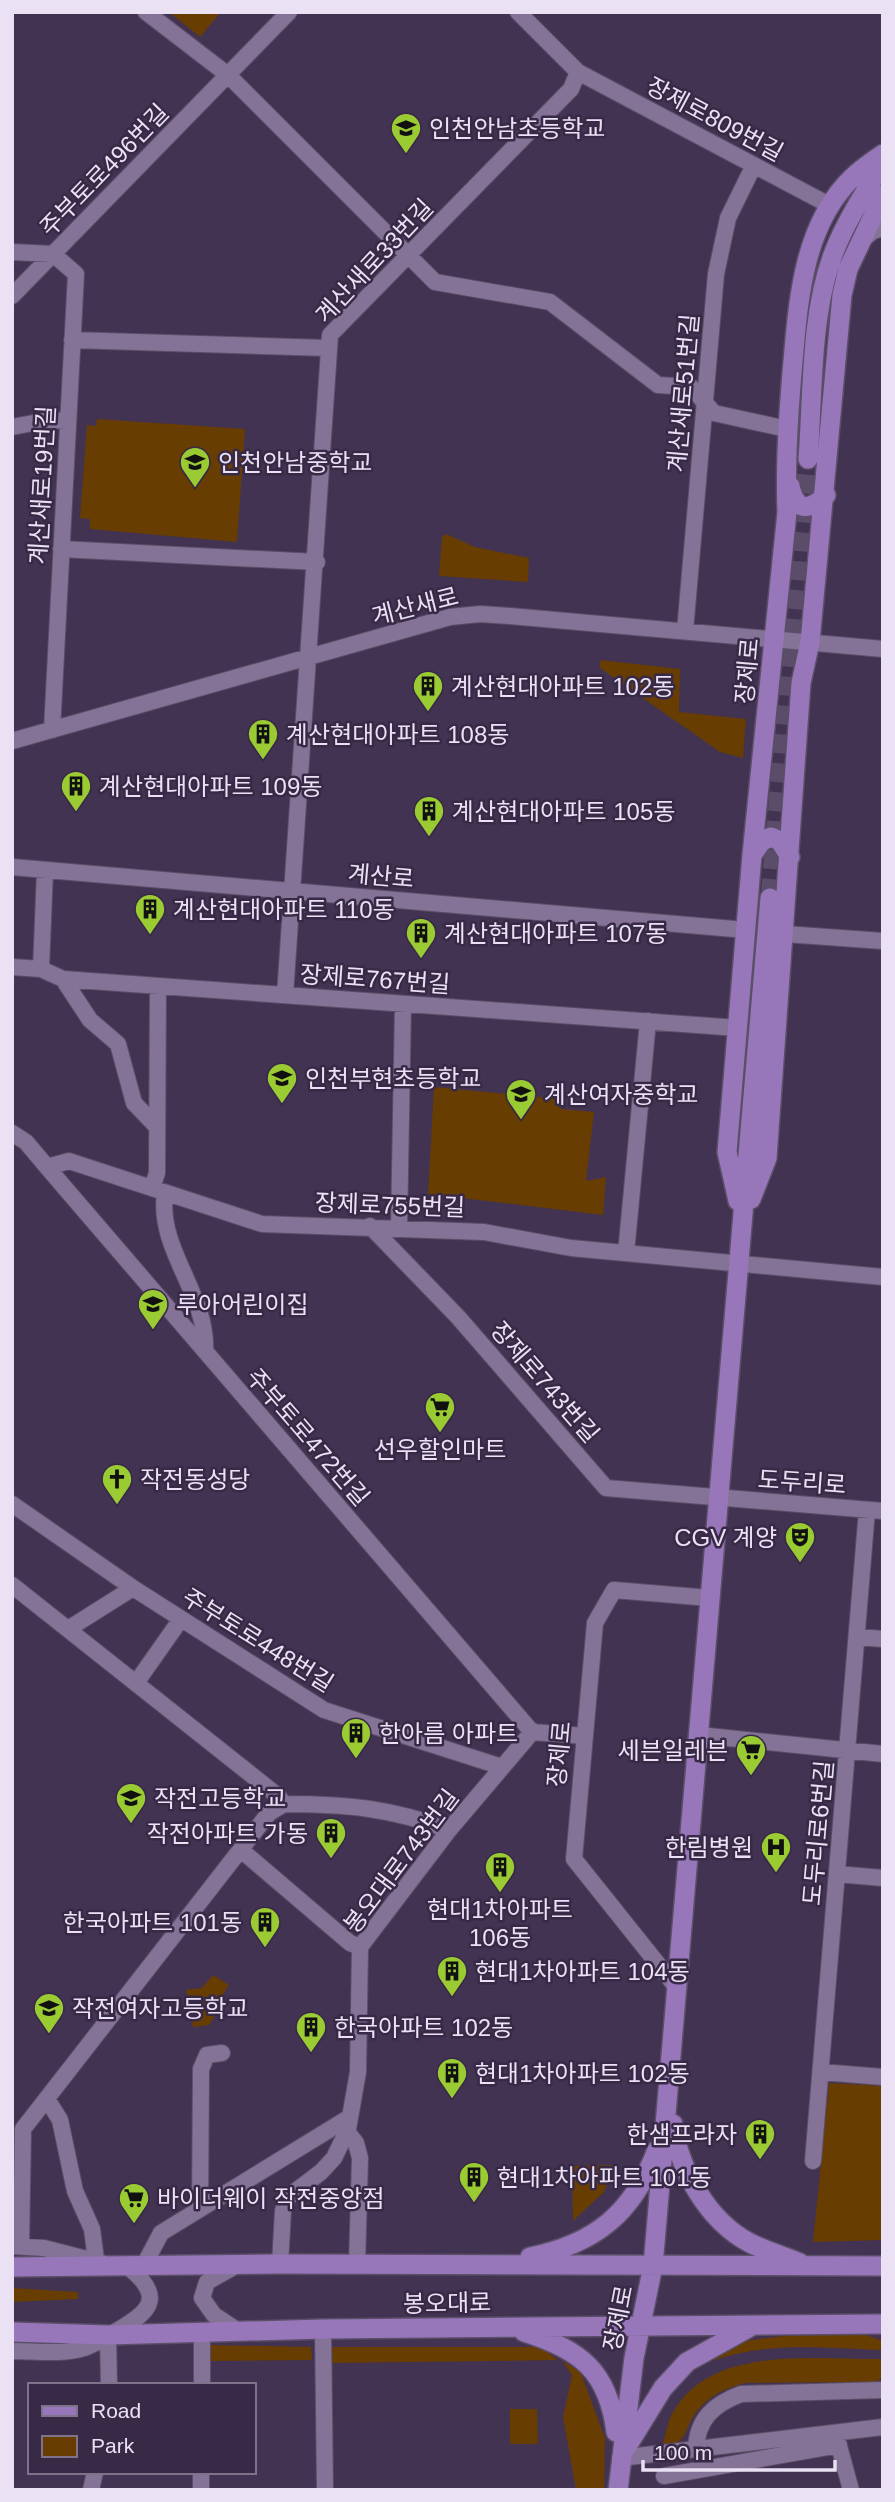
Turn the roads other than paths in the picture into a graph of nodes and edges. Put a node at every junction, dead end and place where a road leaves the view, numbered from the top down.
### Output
1 (146, 12) edge
2 (289, 12) edge
3 (518, 12) edge
4 (578, 72) junction
5 (228, 75) junction
6 (883, 154) edge
7 (883, 163) edge
8 (754, 165) junction
9 (883, 195) edge
10 (831, 206) junction
11 (883, 229) edge
12 (859, 243) junction
13 (12, 252) edge
14 (53, 254) junction
15 (409, 256) junction
16 (12, 296) edge
17 (72, 340) junction
18 (327, 348) junction
19 (705, 401) junction
20 (68, 421) junction
21 (12, 427) edge
22 (787, 429) junction
23 (808, 459) tunnel mouth
24 (785, 461) junction
25 (826, 495) junction
26 (61, 549) junction
27 (317, 562) junction
28 (685, 631) junction
29 (775, 639) junction
30 (810, 642) junction
31 (883, 649) edge
32 (310, 657) junction
33 (52, 730) junction
34 (15, 737) edge
35 (752, 855) junction
36 (790, 856) junction
37 (12, 867) edge
38 (45, 870) junction
39 (293, 892) junction
40 (770, 898) tunnel mouth
41 (746, 930) junction
42 (785, 934) junction
43 (883, 941) edge
44 (12, 967) edge
45 (41, 969) junction
46 (64, 979) junction
47 (158, 986) junction
48 (285, 995) junction
49 (403, 1004) junction
50 (649, 1021) junction
51 (738, 1028) junction
52 (157, 1127) junction
53 (12, 1133) edge
54 (47, 1167) junction
55 (159, 1191) junction
56 (742, 1219) junction
57 (370, 1226) junction
58 (399, 1228) junction
59 (626, 1253) junction
60 (738, 1264) junction
61 (883, 1277) edge
62 (205, 1351) junction
63 (718, 1499) junction
64 (12, 1504) edge
65 (875, 1510) edge
66 (12, 1585) edge
67 (132, 1587) junction
68 (710, 1598) junction
69 (181, 1619) junction
70 (68, 1629) junction
71 (857, 1637) junction
72 (883, 1639) edge
73 (136, 1684) junction
74 (532, 1732) junction
75 (699, 1735) junction
76 (585, 1736) junction
77 (848, 1750) junction
78 (883, 1754) edge
79 (502, 1767) junction
80 (284, 1804) junction
81 (449, 1830) junction
82 (241, 1850) junction
83 (837, 1874) junction
84 (883, 1878) edge
85 (360, 1947) junction
86 (677, 1988) junction
87 (222, 2053) dead end
88 (821, 2073) junction
89 (883, 2077) edge
90 (669, 2092) junction
91 (47, 2099) junction
92 (346, 2123) junction
93 (18, 2125) edge
94 (666, 2126) junction
95 (813, 2161) dead end
96 (200, 2209) junction
97 (17, 2246) edge
98 (239, 2264) junction
99 (280, 2264) junction
100 (357, 2264) junction
101 (119, 2265) junction
102 (492, 2265) junction
103 (653, 2266) junction
104 (883, 2266) edge
105 (12, 2267) edge
106 (811, 2267) junction
107 (883, 2324) edge
108 (642, 2325) junction
109 (754, 2325) junction
110 (505, 2327) junction
111 (323, 2329) junction
112 (238, 2331) junction
113 (12, 2332) edge
114 (202, 2332) junction
115 (108, 2335) junction
116 (12, 2351) edge
117 (109, 2383) edge
118 (202, 2383) edge
119 (883, 2390) edge
120 (883, 2427) edge
121 (837, 2439) junction
122 (696, 2449) junction
123 (620, 2458) junction
124 (664, 2476) dead end
125 (325, 2490) edge
126 (618, 2490) edge
127 (851, 2490) edge

1 - 5 street
2 - 5 street, 주부토로496번길
3 - 4 street, 장제로809번길
4 - 8 street, 장제로809번길
4 - 15 street, 계산새로33번길
5 - 14 street, 주부토로496번길
5 - 15 street
6 - 10 main road, 장제로
7 - 23 main road
8 - 10 street, 장제로809번길
8 - 19 street, 계산새로51번길
9 - 12 main road, 장제로
10 - 22 main road, 장제로
11 - 12 street
12 - 25 main road, 장제로
13 - 14 street
14 - 16 street, 주부토로496번길
14 - 17 street, 계산새로19번길
15 - 18 street, 계산새로33번길
15 - 19 street
17 - 18 street
17 - 20 street, 계산새로19번길
18 - 27 street, 계산새로33번길
19 - 22 street
19 - 28 street, 계산새로51번길
20 - 21 street
20 - 26 street, 계산새로19번길
22 - 24 main road, 장제로
24 - 25 main road
24 - 29 main road, 장제로
25 - 30 main road, 장제로
26 - 27 street
26 - 33 street, 계산새로19번길
27 - 32 street, 계산새로33번길
28 - 29 street, 계산새로
28 - 32 street, 계산새로
29 - 30 street, 계산새로
29 - 35 main road, 장제로
30 - 31 street, 계산새로
30 - 36 main road, 장제로
32 - 33 street, 계산새로
32 - 39 street, 계산새로33번길
33 - 34 street, 계산새로
35 - 36 main road
35 - 41 main road, 장제로
36 - 42 main road, 장제로
37 - 38 street, 계산로
38 - 39 street, 계산로
38 - 45 street
39 - 41 street, 계산로
39 - 48 street, 계산새로33번길
40 - 56 main road, 장제로
41 - 51 main road, 장제로
42 - 43 street
42 - 56 main road, 장제로
44 - 45 street, 장제로767번길
45 - 46 street, 장제로767번길
46 - 47 street, 장제로767번길
46 - 52 street
47 - 48 street, 장제로767번길
47 - 52 street
48 - 49 street, 장제로767번길
49 - 50 street, 장제로767번길
49 - 58 street
50 - 51 street, 장제로767번길
50 - 59 street
51 - 56 main road, 장제로
52 - 55 street
53 - 54 street, 주부토로472번길
54 - 55 street, 장제로755번길
54 - 62 street, 주부토로472번길
55 - 57 street, 장제로755번길
55 - 62 street
56 - 60 main road, 장제로
57 - 58 street, 장제로755번길
57 - 63 street, 장제로743번길
58 - 59 street, 장제로755번길
59 - 60 street, 장제로755번길
60 - 61 street, 장제로755번길
60 - 63 main road, 장제로
62 - 74 street, 주부토로472번길
63 - 65 street, 도두리로
63 - 68 main road, 장제로
64 - 67 street, 주부토로448번길
65 - 71 street, 도두리로6번길
66 - 70 street
67 - 69 street, 주부토로448번길
67 - 70 street
68 - 75 main road, 장제로
68 - 76 street, 장제로
69 - 73 street
69 - 79 street, 주부토로448번길
70 - 73 street
71 - 72 street
71 - 77 street, 도두리로6번길
73 - 80 street
74 - 76 street
74 - 79 street, 봉오대로743번길
75 - 77 street
75 - 86 main road, 장제로
76 - 86 street, 장제로
77 - 78 street
77 - 83 street, 도두리로6번길
79 - 81 street, 봉오대로743번길
80 - 81 street
80 - 82 street
81 - 85 street, 봉오대로743번길
82 - 85 street
82 - 91 street
83 - 84 street
83 - 88 street, 도두리로6번길
85 - 92 street, 봉오대로743번길
86 - 90 main road, 장제로
87 - 96 street
88 - 89 street
88 - 95 street, 도두리로6번길
90 - 94 main road, 장제로
90 - 106 main road
91 - 93 street
91 - 101 street
92 - 96 street
92 - 99 street, 봉오대로743번길
92 - 100 street
93 - 97 street
94 - 102 main road
94 - 103 main road, 장제로
96 - 101 street
97 - 101 street
98 - 99 main road, 봉오대로
98 - 101 main road, 봉오대로
98 - 112 street
99 - 100 main road, 봉오대로
100 - 102 main road, 봉오대로
101 - 105 main road, 봉오대로
101 - 115 street
102 - 103 main road, 봉오대로
103 - 106 main road, 봉오대로
103 - 108 main road, 장제로
104 - 106 main road, 봉오대로
107 - 109 main road, 봉오대로
108 - 109 main road, 봉오대로
108 - 110 main road, 봉오대로
108 - 123 main road, 장제로
109 - 123 main road
110 - 111 main road, 봉오대로
110 - 123 main road
111 - 112 main road, 봉오대로
111 - 125 street
112 - 114 main road, 봉오대로
113 - 115 main road, 봉오대로
114 - 115 main road, 봉오대로
114 - 118 street
115 - 116 street
115 - 117 street
119 - 122 street
120 - 121 street
121 - 122 street
121 - 124 street
121 - 127 street
122 - 123 street
123 - 126 main road, 장제로

